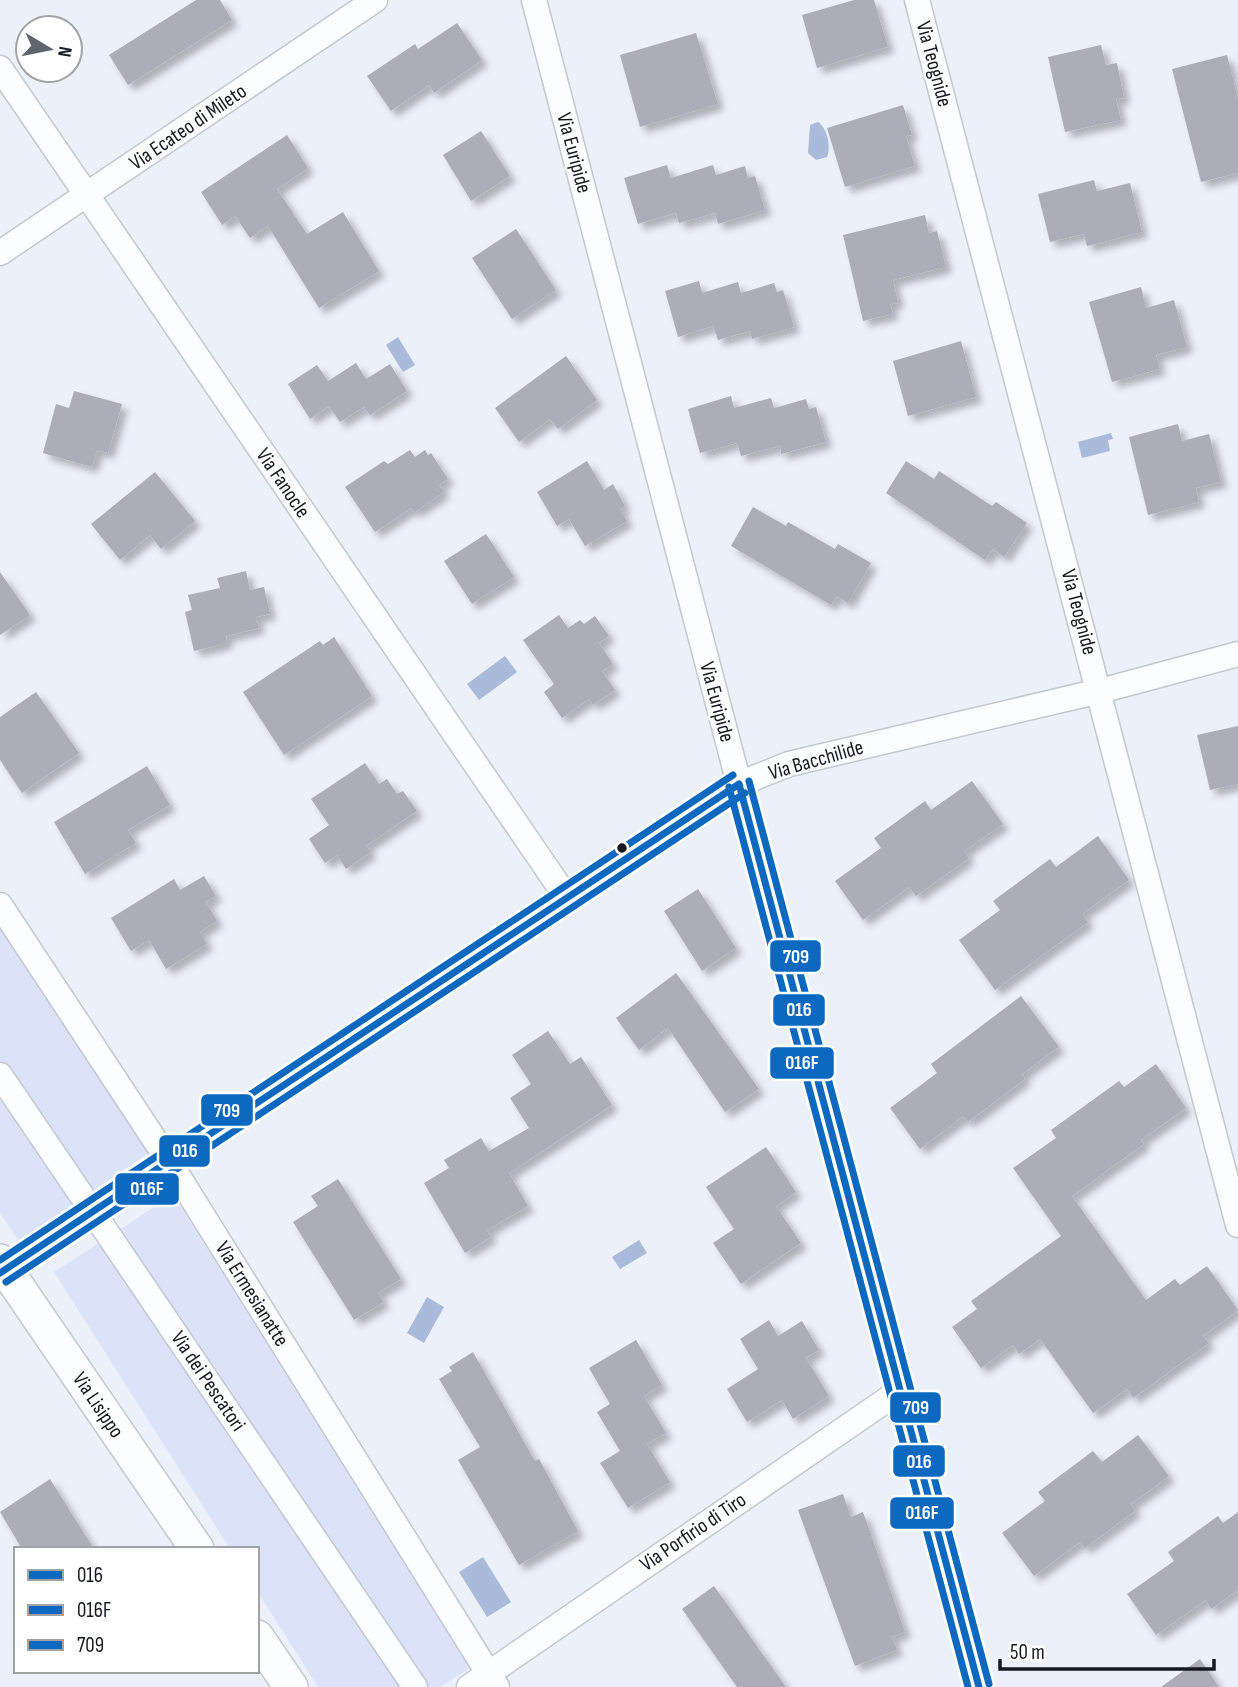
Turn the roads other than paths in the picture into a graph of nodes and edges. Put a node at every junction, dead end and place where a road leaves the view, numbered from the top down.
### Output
1 (375, 0) edge
2 (534, 0) edge
3 (916, 0) edge
4 (0, 68) edge
5 (86, 196) junction
6 (0, 253) edge
7 (1238, 654) edge
8 (1100, 691) junction
9 (739, 784) junction
10 (567, 898) junction
11 (0, 905) edge
12 (0, 1075) edge
13 (170, 1163) junction
14 (94, 1213) junction
15 (1238, 1225) edge
16 (2, 1267) edge
17 (898, 1392) junction
18 (196, 1547) edge
19 (259, 1640) edge
20 (485, 1682) edge
21 (291, 1687) edge
22 (415, 1687) edge
23 (979, 1687) edge

1 - 5 street, Via Ecateo di Mileto
2 - 9 street, Via Euripide
3 - 8 street, Via Teognide
4 - 5 street, Via Fanocle
5 - 6 street, Via Ecateo di Mileto
5 - 10 street, Via Fanocle
7 - 8 street, Via Bacchilide
8 - 9 street, Via Bacchilide
8 - 15 street, Via Teognide
9 - 10 street, Via Bacchilide
9 - 17 street, Via Euripide
10 - 13 street, Via Bacchilide
11 - 13 street, Via Ermesianatte
12 - 14 street, Via dei Pescatori
13 - 14 street, Via Bacchilide
13 - 20 street, Via Ermesianatte
14 - 16 street, Via Bacchilide
14 - 22 street, Via dei Pescatori
16 - 18 street, Via Lisippo
17 - 20 street, Via Porfirio di Tiro
17 - 23 street, Via Euripide
19 - 21 street

